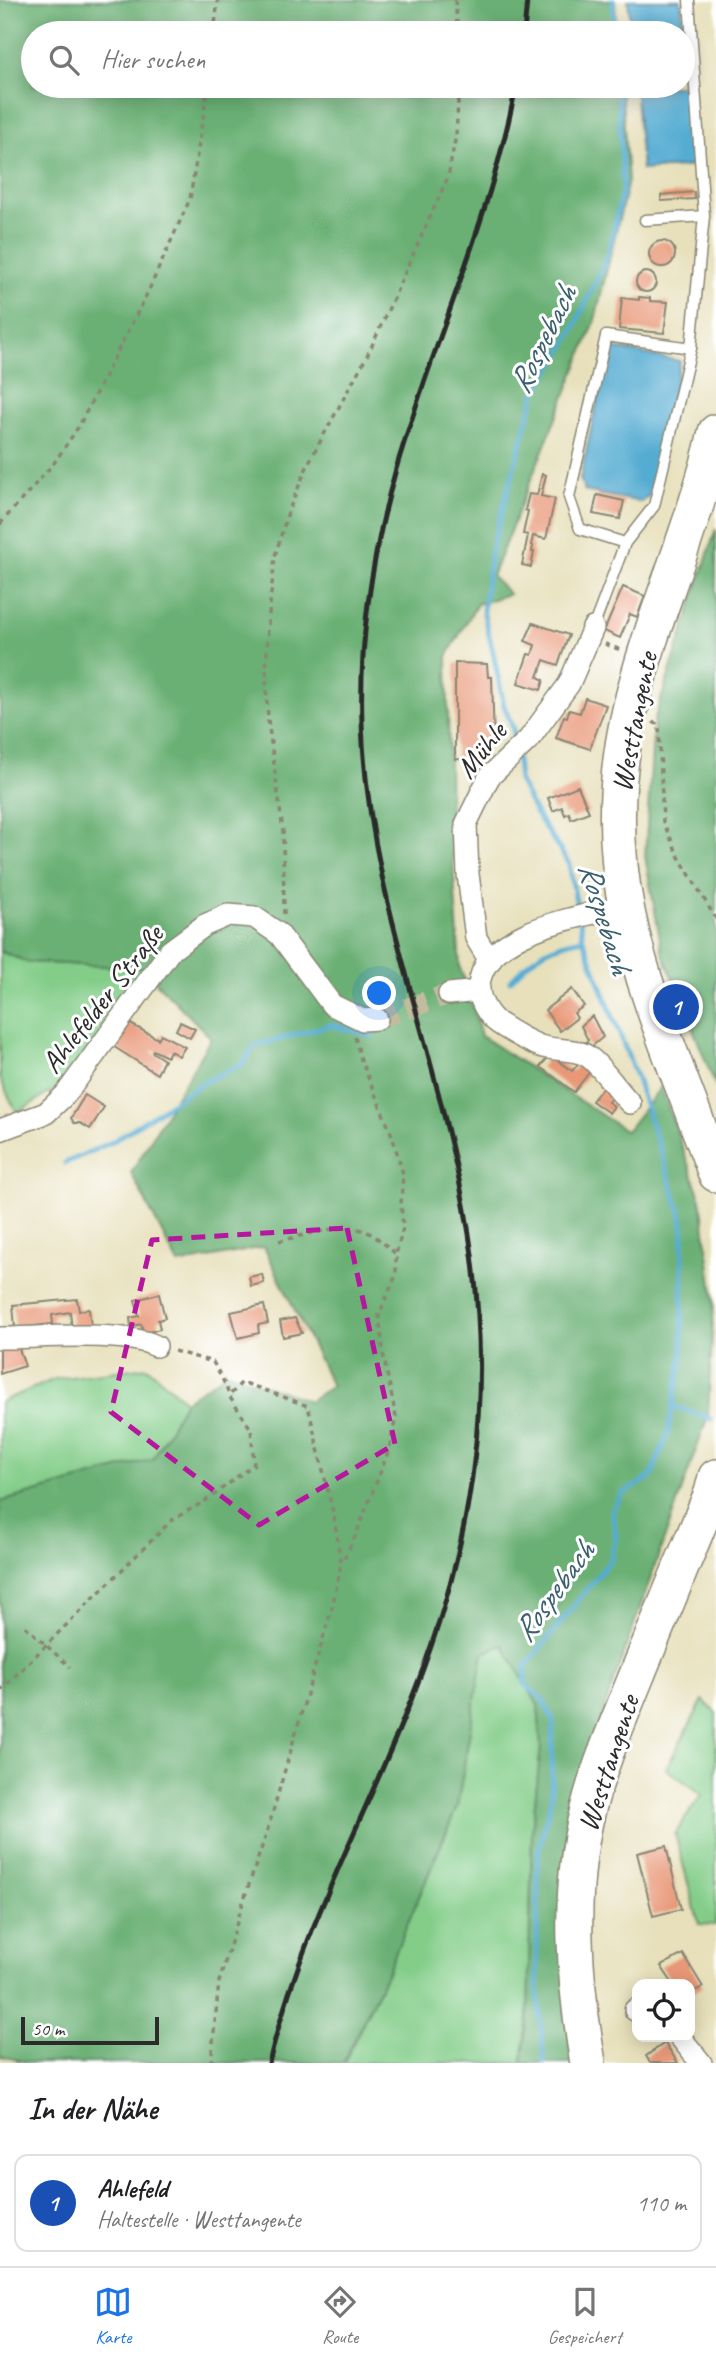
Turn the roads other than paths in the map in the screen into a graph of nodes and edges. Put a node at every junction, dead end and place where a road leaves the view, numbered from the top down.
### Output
1 (689, 0) edge
2 (690, 21) edge
3 (695, 86) edge
4 (704, 216) junction
5 (645, 220) dead end
6 (691, 348) junction
7 (716, 432) edge
8 (625, 543) junction
9 (591, 633) joint
10 (608, 910) junction
11 (490, 961) junction
12 (479, 991) junction
13 (449, 994) tunnel mouth
14 (377, 1019) tunnel mouth
15 (630, 1103) dead end
16 (0, 1130) edge
17 (716, 1174) edge
18 (0, 1338) edge
19 (156, 1346) road end
20 (716, 1477) edge
21 (684, 2042) edge
22 (588, 2063) edge
23 (701, 2063) edge

1 - 2 lane
3 - 4 lane
4 - 5 lane
4 - 6 lane
6 - 8 lane
6 - 8 lane
7 - 10 main road, Westtangente
8 - 9 lane
9 - 11 street, Mühle
10 - 11 street
10 - 17 main road, Westtangente
11 - 12 street
12 - 13 street
12 - 15 street
14 - 16 street, Ahlefelder Straße
18 - 19 street
20 - 22 main road, Westtangente
21 - 23 street

